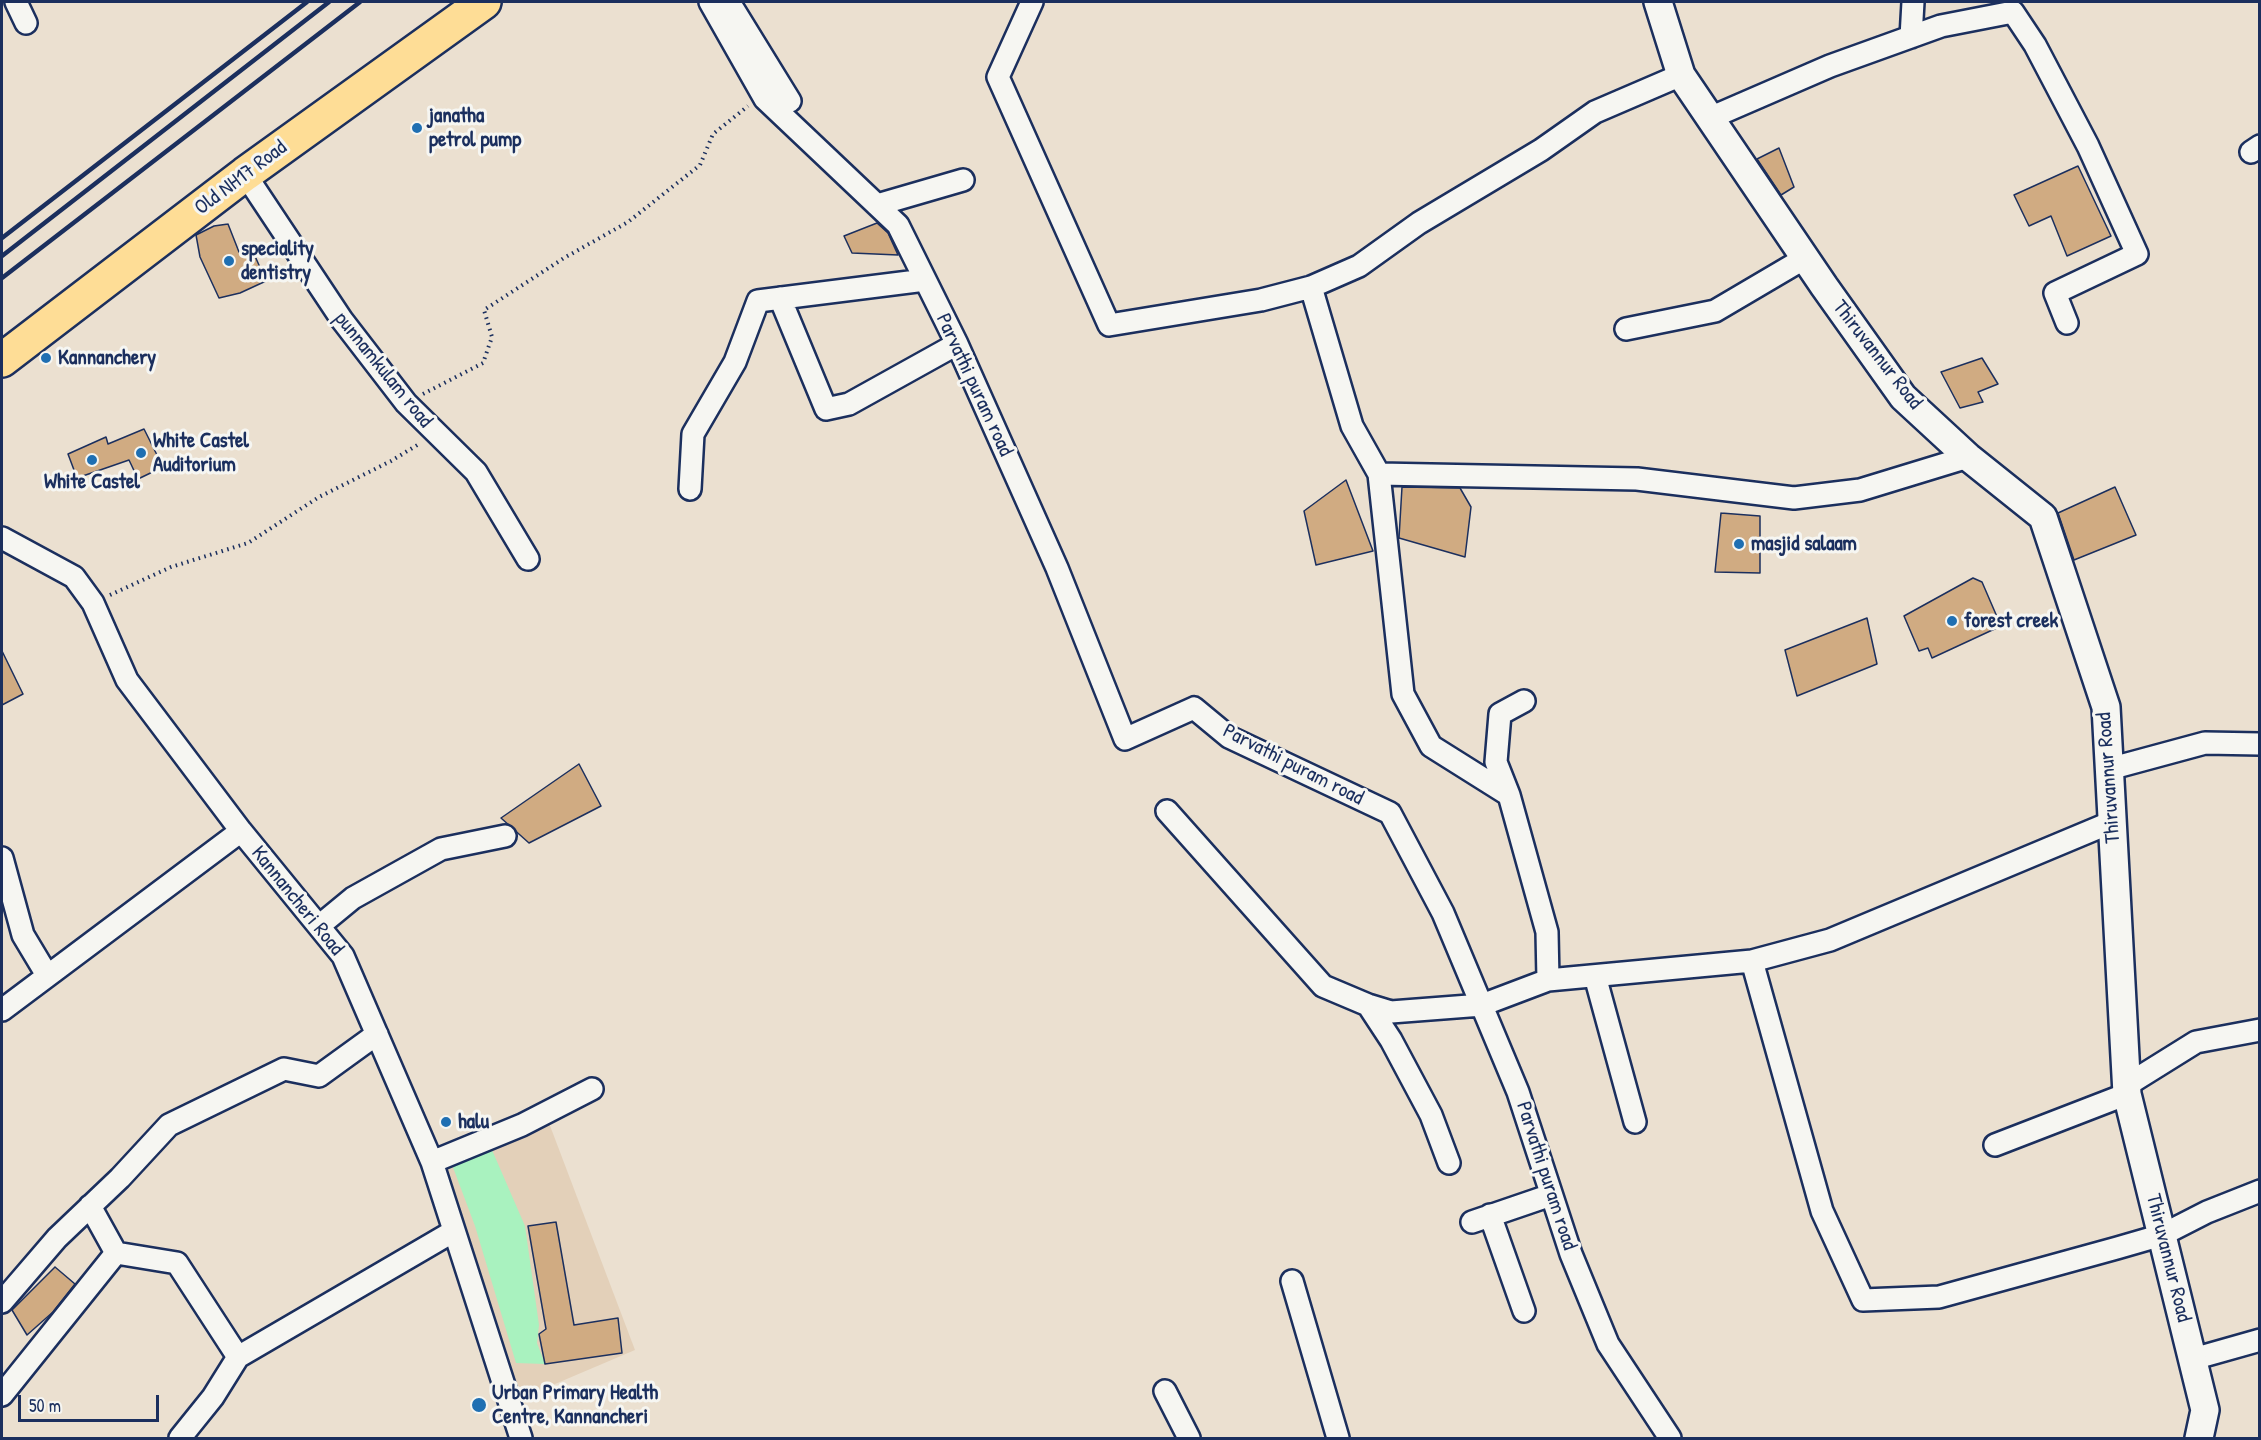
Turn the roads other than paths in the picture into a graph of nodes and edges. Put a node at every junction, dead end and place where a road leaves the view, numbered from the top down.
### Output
1 (16, 2) edge
2 (484, 2) edge
3 (710, 2) edge
4 (729, 2) edge
5 (1032, 2) edge
6 (1658, 2) edge
7 (1913, 2) edge
8 (26, 23) dead end
9 (1911, 37) junction
10 (1681, 75) junction
11 (790, 101) dead end
12 (1710, 118) junction
13 (245, 174) junction
14 (963, 180) dead end
15 (877, 205) junction
16 (1805, 258) junction
17 (926, 280) junction
18 (1311, 287) junction
19 (780, 298) junction
20 (2067, 323) dead end
21 (1626, 329) dead end
22 (957, 344) junction
23 (2, 360) edge
24 (1968, 457) junction
25 (1379, 474) junction
26 (690, 489) dead end
27 (2, 538) edge
28 (528, 559) dead end
29 (1524, 701) dead end
30 (2259, 744) edge
31 (2109, 769) junction
32 (1509, 795) junction
33 (1167, 811) dead end
34 (2112, 822) junction
35 (241, 831) junction
36 (505, 836) dead end
37 (2, 858) edge
38 (319, 926) junction
39 (1752, 961) junction
40 (47, 975) junction
41 (1595, 976) junction
42 (1548, 980) junction
43 (1368, 1005) junction
44 (1482, 1005) junction
45 (2, 1010) edge
46 (2259, 1030) edge
47 (377, 1034) junction
48 (592, 1089) dead end
49 (2127, 1089) junction
50 (1635, 1122) dead end
51 (1995, 1145) dead end
52 (432, 1162) junction
53 (1449, 1163) dead end
54 (2259, 1191) edge
55 (1551, 1195) junction
56 (90, 1206) junction
57 (454, 1231) junction
58 (2162, 1235) junction
59 (116, 1253) junction
60 (1292, 1281) dead end
61 (2, 1302) edge
62 (1524, 1311) dead end
63 (2259, 1340) edge
64 (238, 1357) junction
65 (2193, 1359) junction
66 (1165, 1391) dead end
67 (2, 1395) edge
68 (180, 1438) edge
69 (521, 1438) edge
70 (1189, 1438) edge
71 (1338, 1438) edge
72 (1670, 1438) edge
73 (2199, 1438) edge

1 - 8 street
2 - 13 main road, Old NH17 Road
3 - 15 street, Parvathi puram road
4 - 11 street
5 - 18 street
6 - 10 street, Thiruvannur Road
7 - 9 street
9 - 12 street
9 - 20 street
10 - 12 street, Thiruvannur Road
10 - 18 street
12 - 16 street, Thiruvannur Road
13 - 23 main road, Old NH17 Road
13 - 28 street, punnamkulam road
14 - 15 street
15 - 17 street, Parvathi puram road
16 - 21 street
16 - 24 street, Thiruvannur Road
17 - 19 street
17 - 22 street, Parvathi puram road
18 - 25 street
19 - 22 street
19 - 26 street
22 - 44 street, Parvathi puram road
24 - 25 street
24 - 31 street, Thiruvannur Road
25 - 32 street
27 - 35 street, Kannancheri Road
29 - 32 street
30 - 31 street
31 - 34 street, Thiruvannur Road
32 - 42 street
33 - 43 street
34 - 39 street
34 - 49 street, Thiruvannur Road
35 - 38 street, Kannancheri Road
35 - 40 street
36 - 38 street
37 - 40 street
38 - 47 street, Kannancheri Road
39 - 41 street
39 - 58 street
40 - 45 street
41 - 42 street
41 - 50 street
42 - 44 street
43 - 44 street
43 - 53 street
44 - 55 street, Parvathi puram road
46 - 49 street
47 - 52 street, Kannancheri Road
47 - 56 street
48 - 52 street
49 - 51 street
49 - 58 street, Thiruvannur Road
52 - 57 street, Kannancheri Road
54 - 58 street
55 - 62 street
55 - 72 street, Parvathi puram road
56 - 59 street
56 - 61 street
57 - 64 street
57 - 69 street, Kannancheri Road
58 - 65 street, Thiruvannur Road
59 - 64 street
59 - 67 street
60 - 71 street
63 - 65 street
64 - 68 street
65 - 73 street, Thiruvannur Road
66 - 70 street

